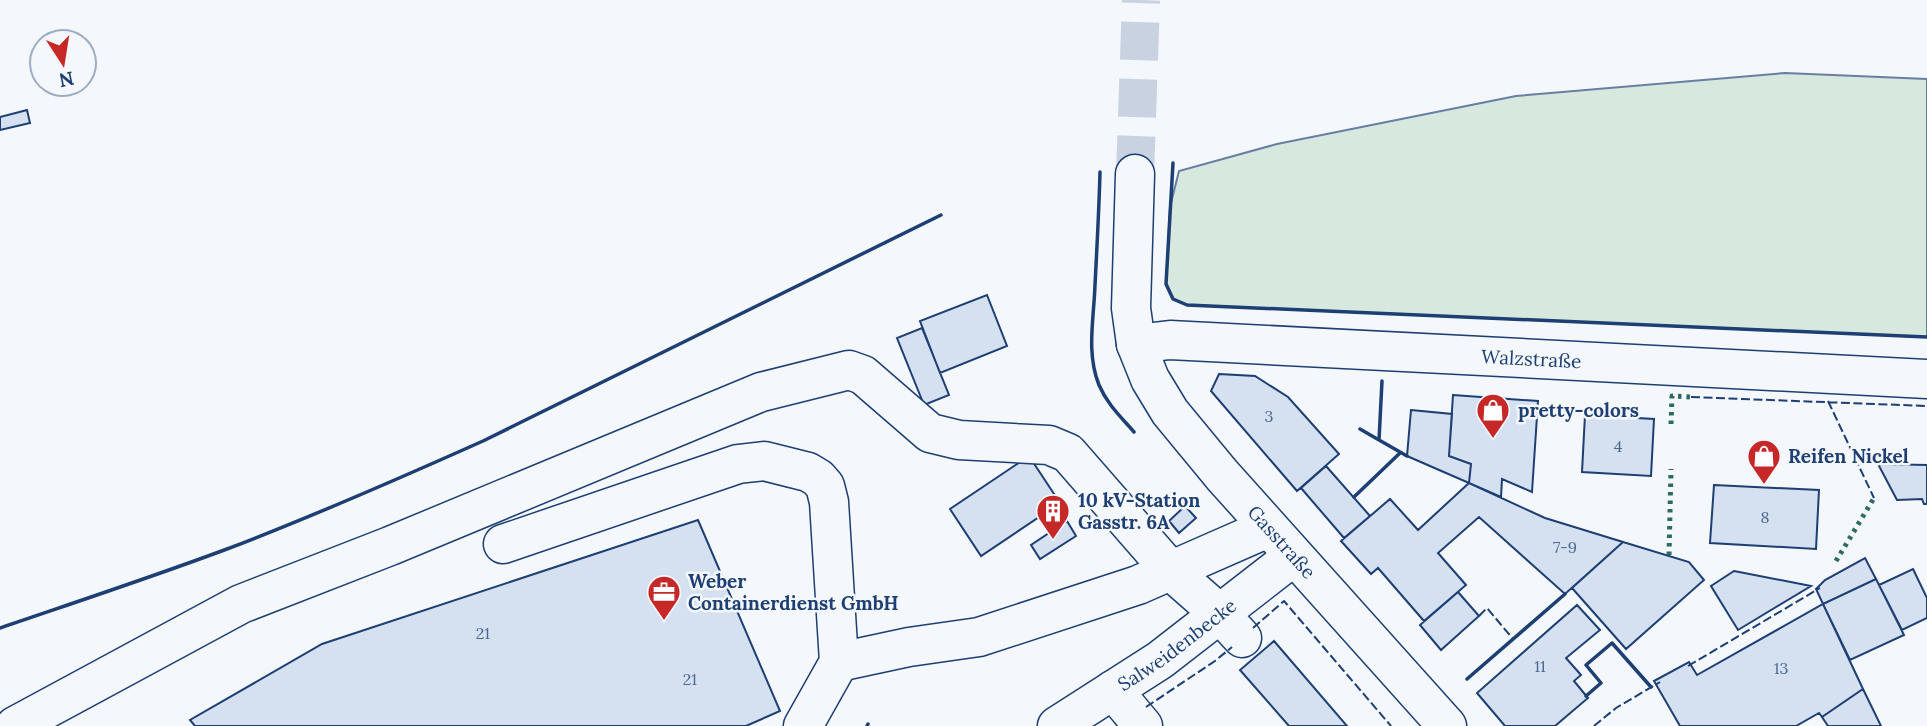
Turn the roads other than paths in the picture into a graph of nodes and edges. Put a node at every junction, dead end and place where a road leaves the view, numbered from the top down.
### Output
1 (1135, 174) tunnel mouth
2 (1136, 344) junction
3 (1927, 379) edge
4 (1268, 528) junction
5 (503, 544) dead end
6 (1294, 556) junction
7 (1171, 571) junction
8 (1231, 626) junction
9 (839, 662) junction
10 (1113, 690) junction
11 (1435, 722) edge
12 (15, 726) edge
13 (803, 726) edge
14 (1057, 726) edge
15 (1143, 726) edge

1 - 2 street, Gasstraße
2 - 3 street, Walzstraße
2 - 4 street, Gasstraße
4 - 6 street, Gasstraße
4 - 7 street
5 - 9 street
6 - 8 street, Salweidenbecke
6 - 11 street, Gasstraße
7 - 8 street
7 - 9 street
7 - 12 street
8 - 10 street, Salweidenbecke
9 - 13 street
10 - 14 street, Salweidenbecke
10 - 15 street

